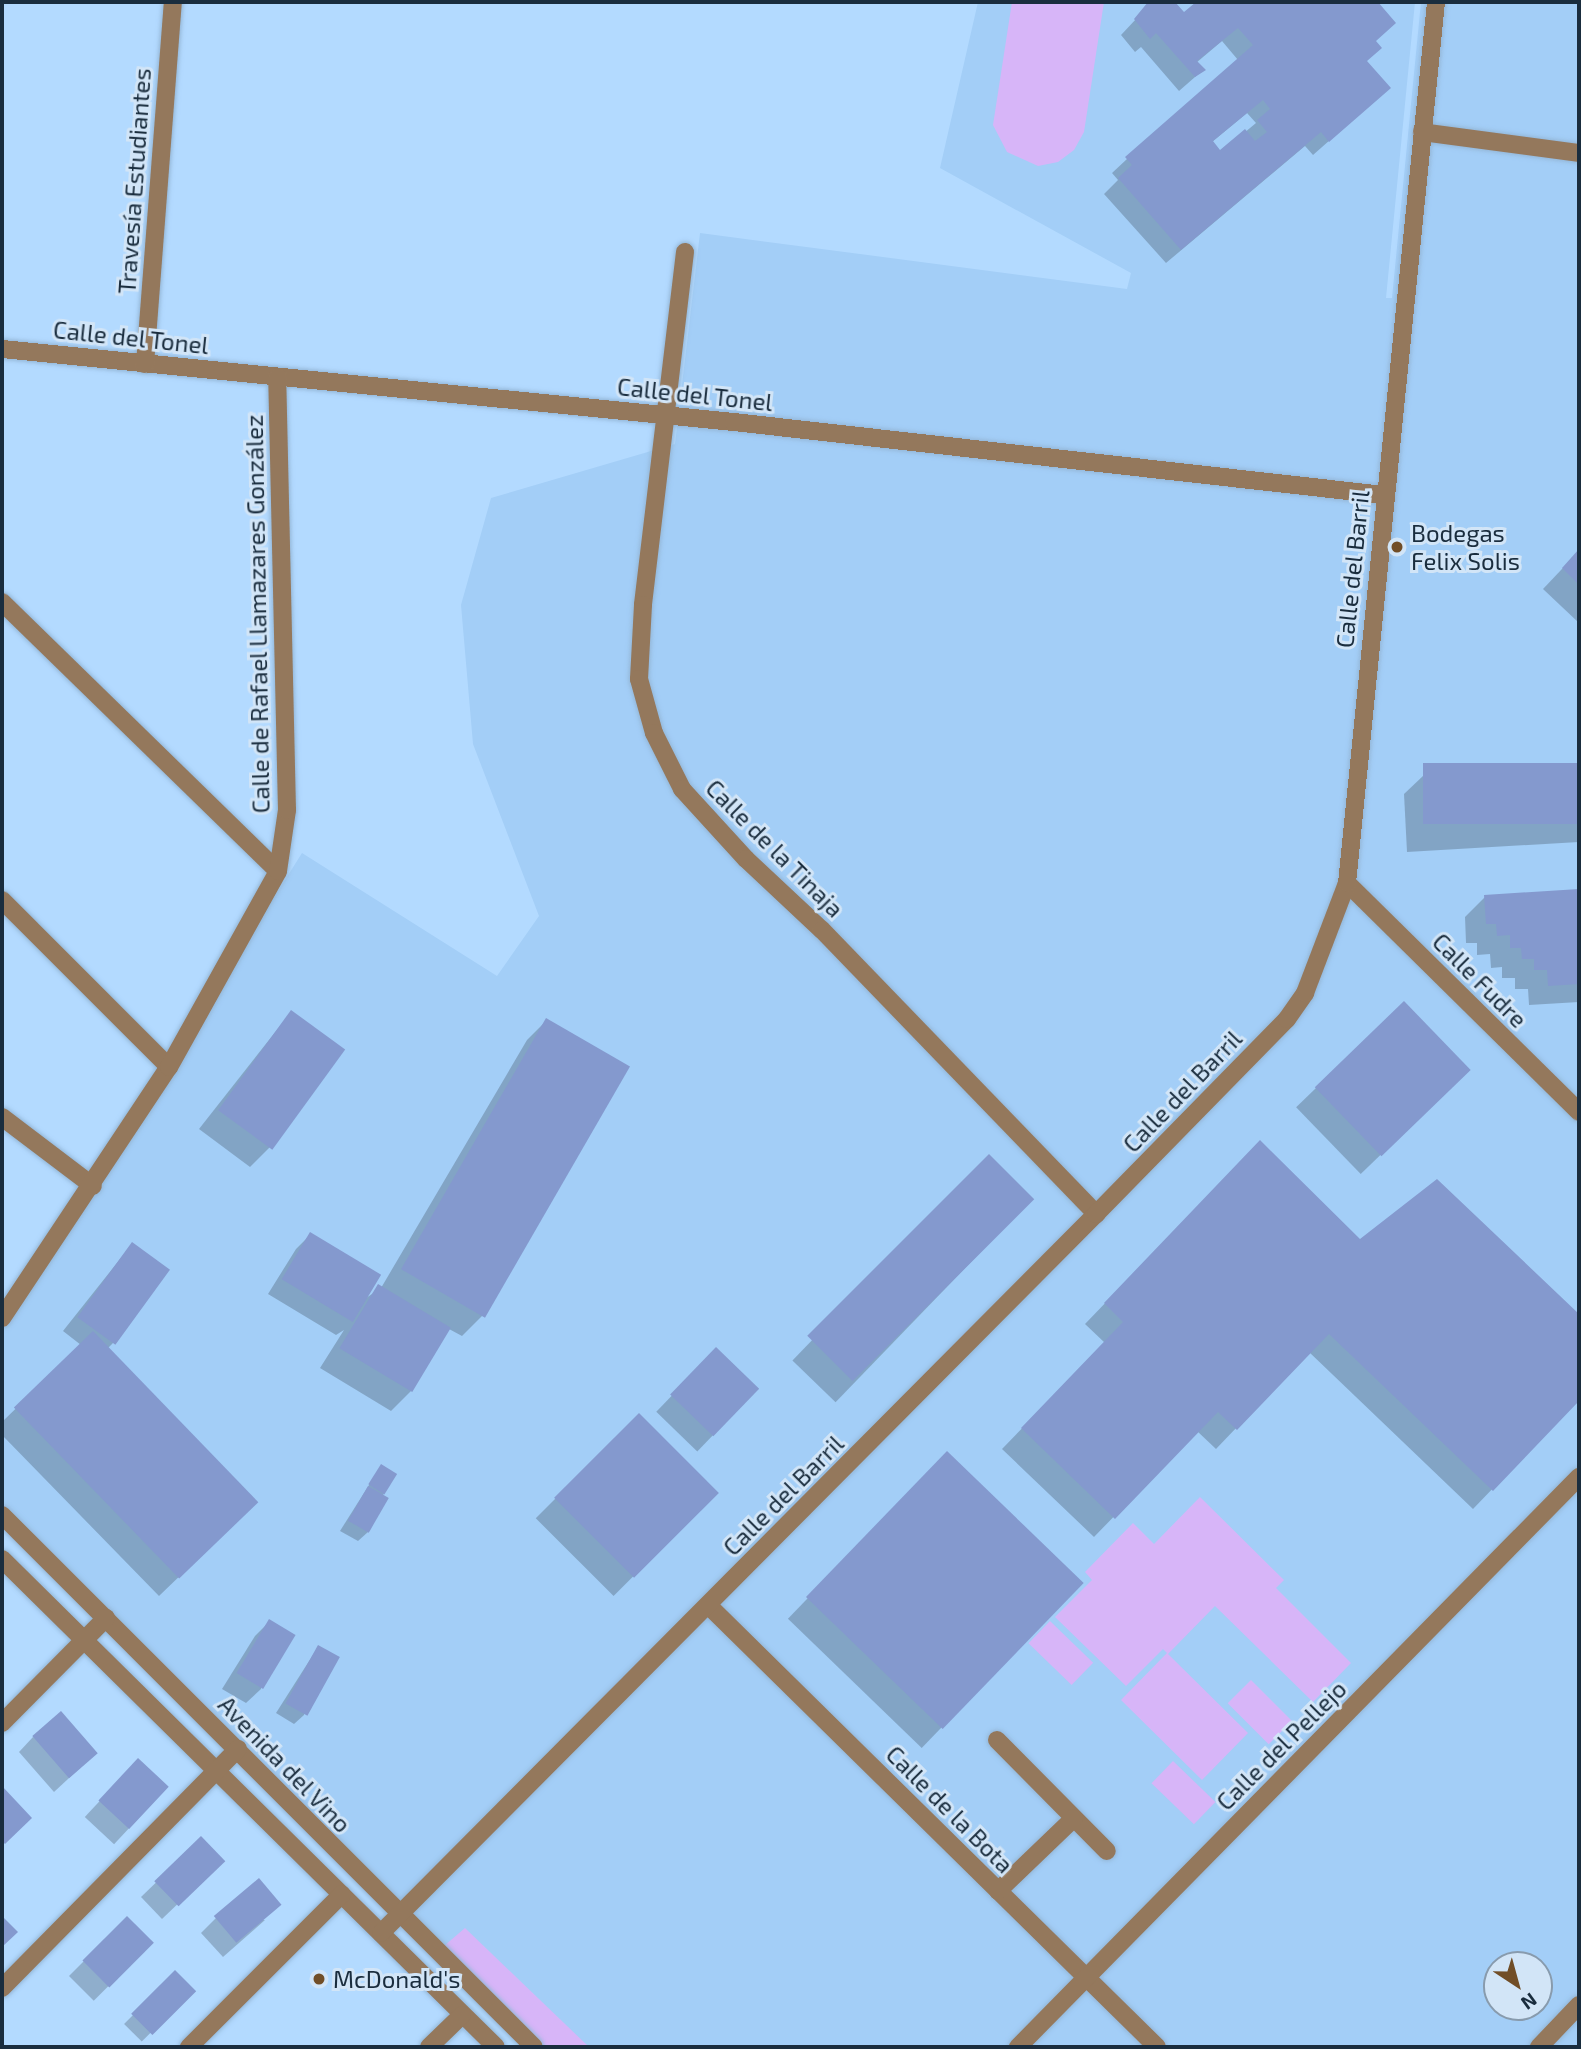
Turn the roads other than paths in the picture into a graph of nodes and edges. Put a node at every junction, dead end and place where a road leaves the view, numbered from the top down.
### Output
1 (173, 2) edge
2 (1436, 2) edge
3 (1422, 132) junction
4 (1579, 153) edge
5 (685, 252) dead end
6 (2, 349) edge
7 (145, 363) junction
8 (277, 377) junction
9 (664, 416) junction
10 (1384, 495) junction
11 (2, 602) edge
12 (278, 871) junction
13 (1347, 883) junction
14 (2, 900) edge
15 (169, 1067) junction
16 (1579, 1112) edge
17 (2, 1117) edge
18 (93, 1186) junction
19 (1096, 1214) junction
20 (2, 1318) edge
21 (1579, 1477) edge
22 (2, 1515) edge
23 (2, 1559) edge
24 (708, 1605) junction
25 (106, 1618) junction
26 (82, 1641) junction
27 (2, 1723) edge
28 (997, 1740) dead end
29 (237, 1749) junction
30 (215, 1770) junction
31 (1074, 1818) junction
32 (1107, 1851) dead end
33 (998, 1891) junction
34 (342, 1894) junction
35 (398, 1916) junction
36 (381, 1933) junction
37 (1086, 1978) junction
38 (2, 1988) edge
39 (1579, 2005) edge
40 (462, 2015) junction
41 (189, 2047) edge
42 (429, 2047) edge
43 (496, 2047) edge
44 (534, 2047) edge
45 (1018, 2047) edge
46 (1157, 2047) edge
47 (1539, 2047) edge

1 - 7 street, Travesía Estudiantes
2 - 3 street, Calle del Barril
3 - 4 street
3 - 10 street, Calle del Barril
5 - 9 street, Calle de la Tinaja
6 - 7 street, Calle del Tonel
7 - 8 street, Calle del Tonel
8 - 9 street, Calle del Tonel
8 - 12 street, Calle de Rafael Llamazares González
9 - 10 street, Calle del Tonel
9 - 19 street, Calle de la Tinaja
10 - 13 street, Calle del Barril
11 - 12 street
12 - 15 street, Calle de Rafael Llamazares González
13 - 16 street, Calle Fudre
13 - 19 street, Calle del Barril
14 - 15 street
15 - 18 street, Calle de Rafael Llamazares González
17 - 18 street
18 - 20 street, Calle de Rafael Llamazares González
19 - 24 street, Calle del Barril
21 - 37 street, Calle del Pellejo
22 - 25 street, Avenida del Vino
23 - 26 street, Avenida del Vino
24 - 33 street, Calle de la Bota
24 - 35 street, Calle del Barril
25 - 26 street
25 - 29 street, Avenida del Vino
26 - 27 street
26 - 30 street, Avenida del Vino
28 - 31 street
29 - 30 street
29 - 35 street, Avenida del Vino
30 - 34 street, Avenida del Vino
30 - 38 street
31 - 32 street
31 - 33 street
33 - 37 street, Calle de la Bota
34 - 36 street, Avenida del Vino
34 - 41 street
35 - 36 street, Calle del Barril
35 - 44 street, Avenida del Vino
36 - 40 street, Avenida del Vino
37 - 45 street, Calle del Pellejo
37 - 46 street, Calle de la Bota
39 - 47 street
40 - 42 street
40 - 43 street, Avenida del Vino

